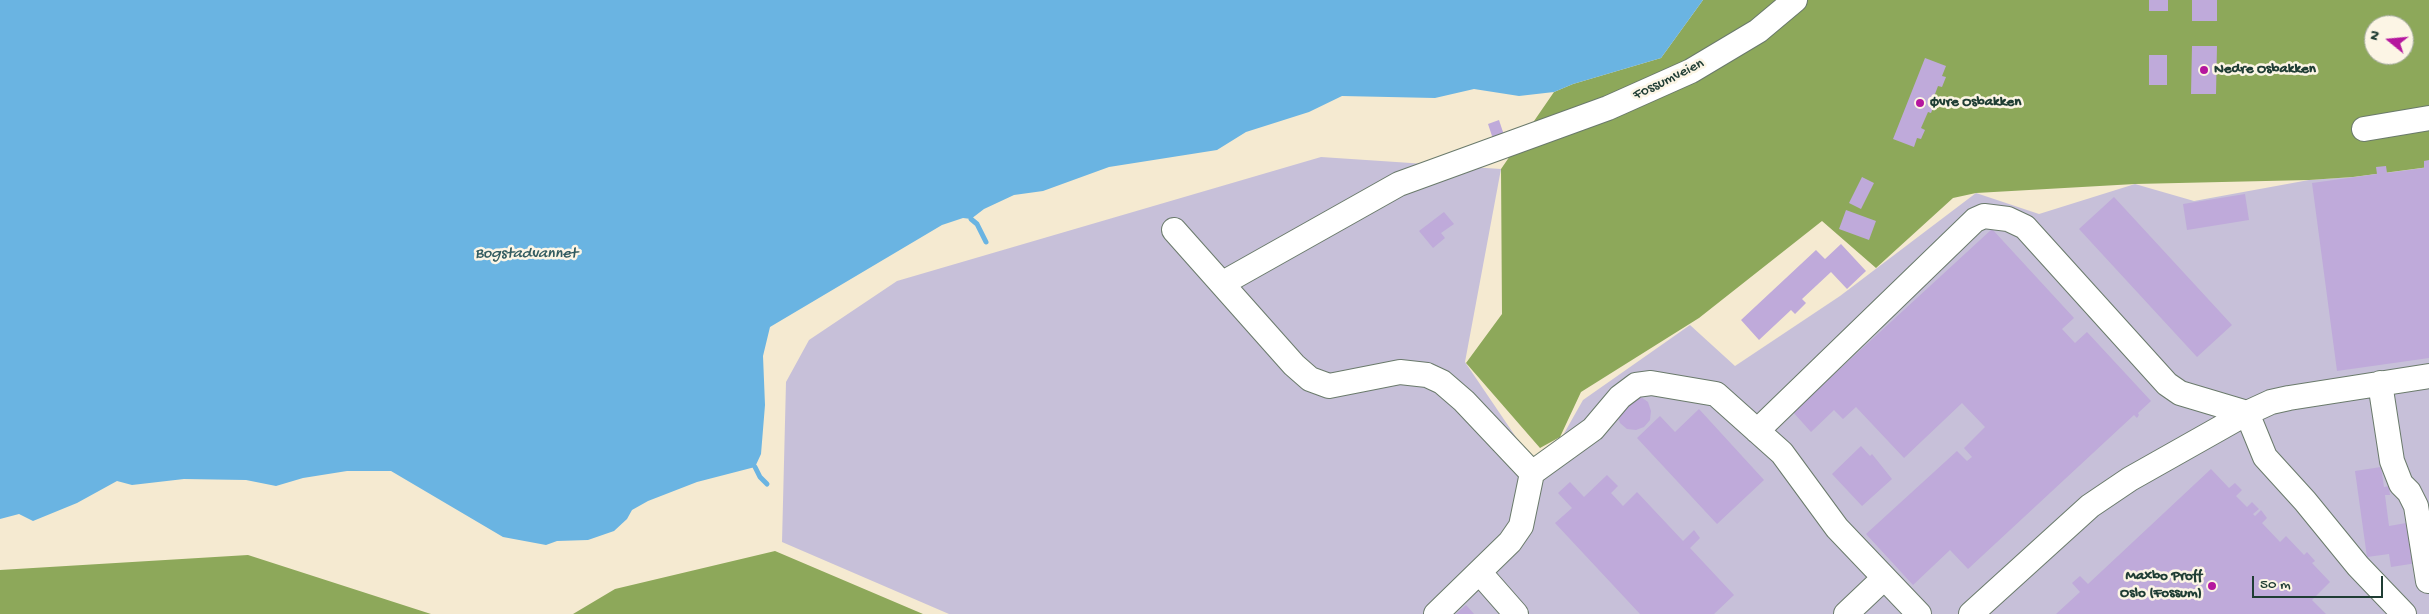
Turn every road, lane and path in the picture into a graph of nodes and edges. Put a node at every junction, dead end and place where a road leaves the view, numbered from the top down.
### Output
1 (1795, 0) edge
2 (2429, 118) edge
3 (2364, 129) dead end
4 (1174, 230) dead end
5 (1223, 284) junction
6 (2429, 376) edge
7 (2380, 383) junction
8 (2247, 413) junction
9 (1757, 431) junction
10 (1532, 473) junction
11 (1480, 573) junction
12 (1884, 578) junction
13 (2428, 581) edge
14 (1436, 614) edge
15 (1516, 614) edge
16 (1846, 614) edge
17 (1919, 614) edge
18 (1972, 614) edge
19 (2404, 614) edge

1 - 5 street, Fossumveien
2 - 3 street
4 - 5 street
5 - 10 street
6 - 7 street
7 - 8 street
7 - 13 street
8 - 9 street
8 - 18 street
8 - 19 street
9 - 10 street
9 - 12 street
10 - 11 street
11 - 14 street
11 - 15 street
12 - 16 street
12 - 17 street

